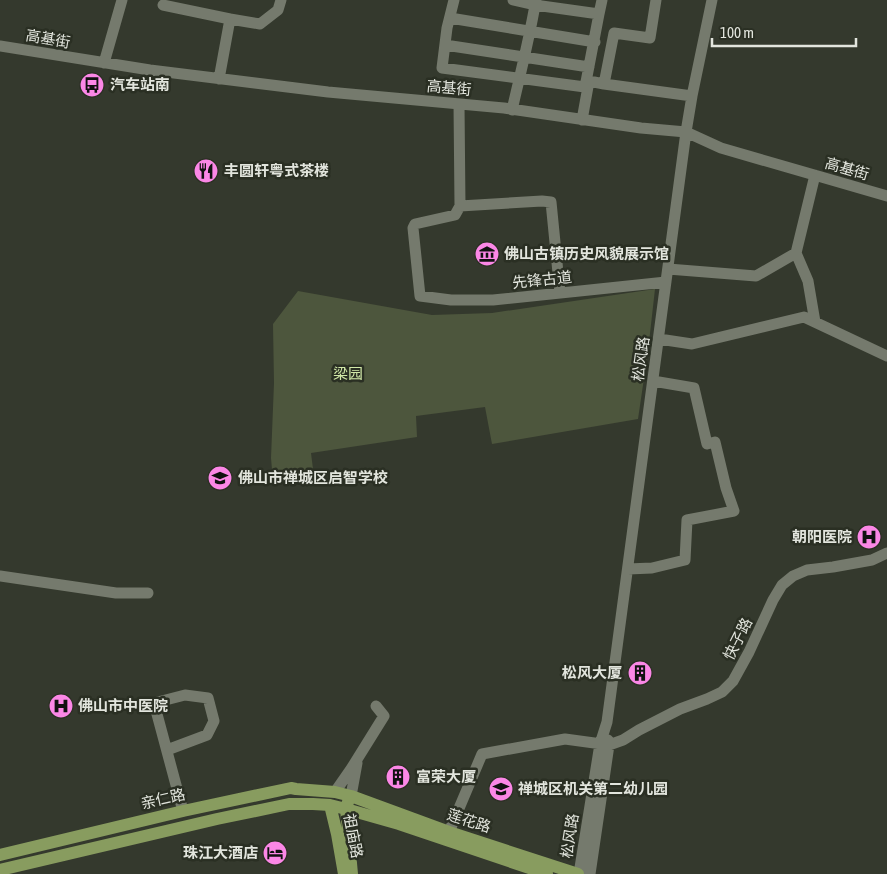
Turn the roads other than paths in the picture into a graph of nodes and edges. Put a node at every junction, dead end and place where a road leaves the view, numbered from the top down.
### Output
1 (122, 0) edge
2 (281, 0) edge
3 (454, 0) edge
4 (513, 0) edge
5 (602, 0) edge
6 (656, 0) edge
7 (712, 0) edge
8 (536, 2) edge
9 (163, 4) dead end
10 (599, 14) junction
11 (450, 18) junction
12 (230, 19) junction
13 (531, 32) junction
14 (594, 42) junction
15 (445, 45) junction
16 (0, 46) edge
17 (524, 56) junction
18 (104, 63) junction
19 (589, 67) junction
20 (219, 78) junction
21 (519, 78) junction
22 (604, 84) junction
23 (692, 96) junction
24 (459, 104) junction
25 (512, 110) junction
26 (582, 120) junction
27 (686, 132) junction
28 (815, 176) junction
29 (887, 196) edge
30 (460, 206) junction
31 (796, 253) junction
32 (668, 269) junction
33 (666, 282) junction
34 (560, 293) junction
35 (815, 322) junction
36 (659, 339) junction
37 (887, 356) edge
38 (653, 381) junction
39 (887, 553) edge
40 (628, 569) junction
41 (0, 576) edge
42 (148, 593) dead end
43 (376, 706) dead end
44 (604, 745) junction
45 (167, 750) junction
46 (357, 759) junction
47 (334, 792) junction
48 (351, 796) junction
49 (330, 805) junction
50 (346, 809) junction
51 (183, 811) junction
52 (449, 832) junction
53 (0, 855) edge
54 (0, 870) edge
55 (344, 874) edge
56 (352, 874) edge
57 (548, 874) edge
58 (578, 874) edge
59 (590, 874) edge

1 - 18 street
2 - 12 street
3 - 11 street
4 - 8 street
5 - 10 street
6 - 22 street
7 - 23 street, 松风路
8 - 10 street
8 - 13 street
9 - 12 street
10 - 14 street
11 - 13 street
11 - 15 street
12 - 20 street
13 - 14 street
13 - 17 street
14 - 19 street
15 - 17 street
15 - 21 street
16 - 18 street, 高基街
17 - 19 street
17 - 21 street
18 - 20 street, 高基街
19 - 21 street
20 - 24 street, 高基街
21 - 25 street
22 - 23 street
22 - 26 street
23 - 27 street, 松风路
24 - 25 street, 高基街
24 - 30 street
25 - 26 street, 高基街
26 - 27 street, 高基街
27 - 28 street, 高基街
27 - 32 street, 松风路
28 - 29 street, 高基街
28 - 31 street
30 - 34 street
30 - 34 street, 先锋古道
31 - 32 street
31 - 35 street
32 - 33 street, 松风路
33 - 34 street, 先锋古道
33 - 36 street, 松风路
35 - 36 street
35 - 37 street
36 - 38 street, 松风路
38 - 40 street, 松风路
38 - 40 street
39 - 44 street, 快子路
40 - 44 street, 松风路
41 - 42 street
43 - 46 street
44 - 52 street
44 - 58 street, 松风路
44 - 59 street, 松风路
45 - 45 street
45 - 51 street
46 - 47 street
46 - 48 street
47 - 48 main road, 亲仁路
47 - 49 main road
47 - 51 main road, 亲仁路
48 - 50 main road
48 - 52 main road, 莲花路
49 - 50 main road, 亲仁路
49 - 54 main road, 亲仁路
49 - 55 main road, 祖庙路
50 - 56 main road, 祖庙路
50 - 57 main road, 莲花路
51 - 53 main road, 亲仁路
52 - 58 main road, 莲花路

